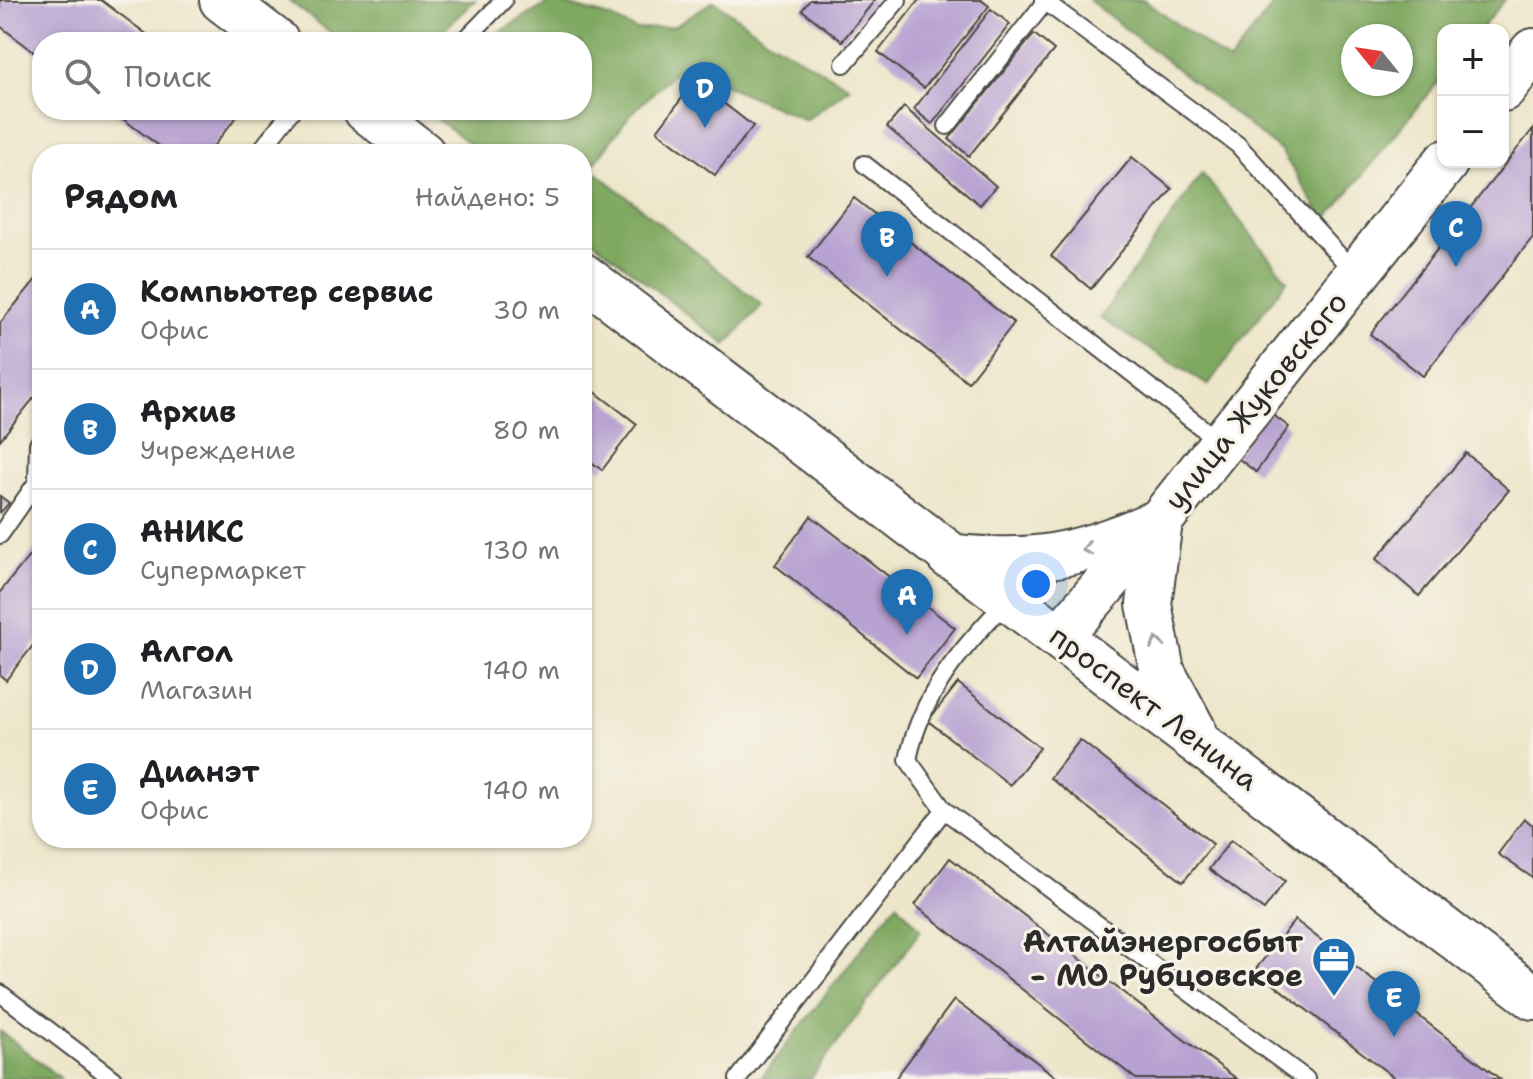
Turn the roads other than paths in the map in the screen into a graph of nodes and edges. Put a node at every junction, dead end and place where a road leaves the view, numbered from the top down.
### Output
1 (222, 0) edge
2 (504, 0) edge
3 (898, 0) edge
4 (1044, 1) edge
5 (264, 32) edge
6 (473, 32) edge
7 (1533, 51) edge
8 (844, 64) dead end
9 (1509, 81) edge
10 (284, 120) edge
11 (387, 120) edge
12 (947, 126) dead end
13 (266, 144) edge
14 (412, 144) edge
15 (864, 164) dead end
16 (1441, 168) edge
17 (1357, 276) junction
18 (592, 283) edge
19 (1221, 443) junction
20 (32, 489) edge
21 (1160, 521) junction
22 (0, 535) edge
23 (949, 556) junction
24 (1008, 600) junction
25 (1060, 636) junction
26 (1198, 740) junction
27 (944, 810) junction
28 (0, 993) edge
29 (1533, 997) edge
30 (113, 1079) edge
31 (738, 1079) edge
32 (1306, 1079) edge

1 - 5 street
2 - 6 lane
3 - 8 lane
4 - 12 lane
4 - 17 lane
7 - 9 street
10 - 13 lane
11 - 14 street
15 - 19 lane
16 - 17 street, улица Жуковского
17 - 19 street, улица Жуковского
18 - 23 street, проспект Ленина
19 - 21 street, улица Жуковского
20 - 22 lane
21 -> 23 street
21 - 25 street, улица Жуковского
26 -> 21 street
23 - 24 street, проспект Ленина
24 - 25 street, проспект Ленина
24 - 27 lane
25 - 26 street, проспект Ленина
26 - 29 street, проспект Ленина
27 - 31 lane
27 - 32 lane
28 - 30 lane

